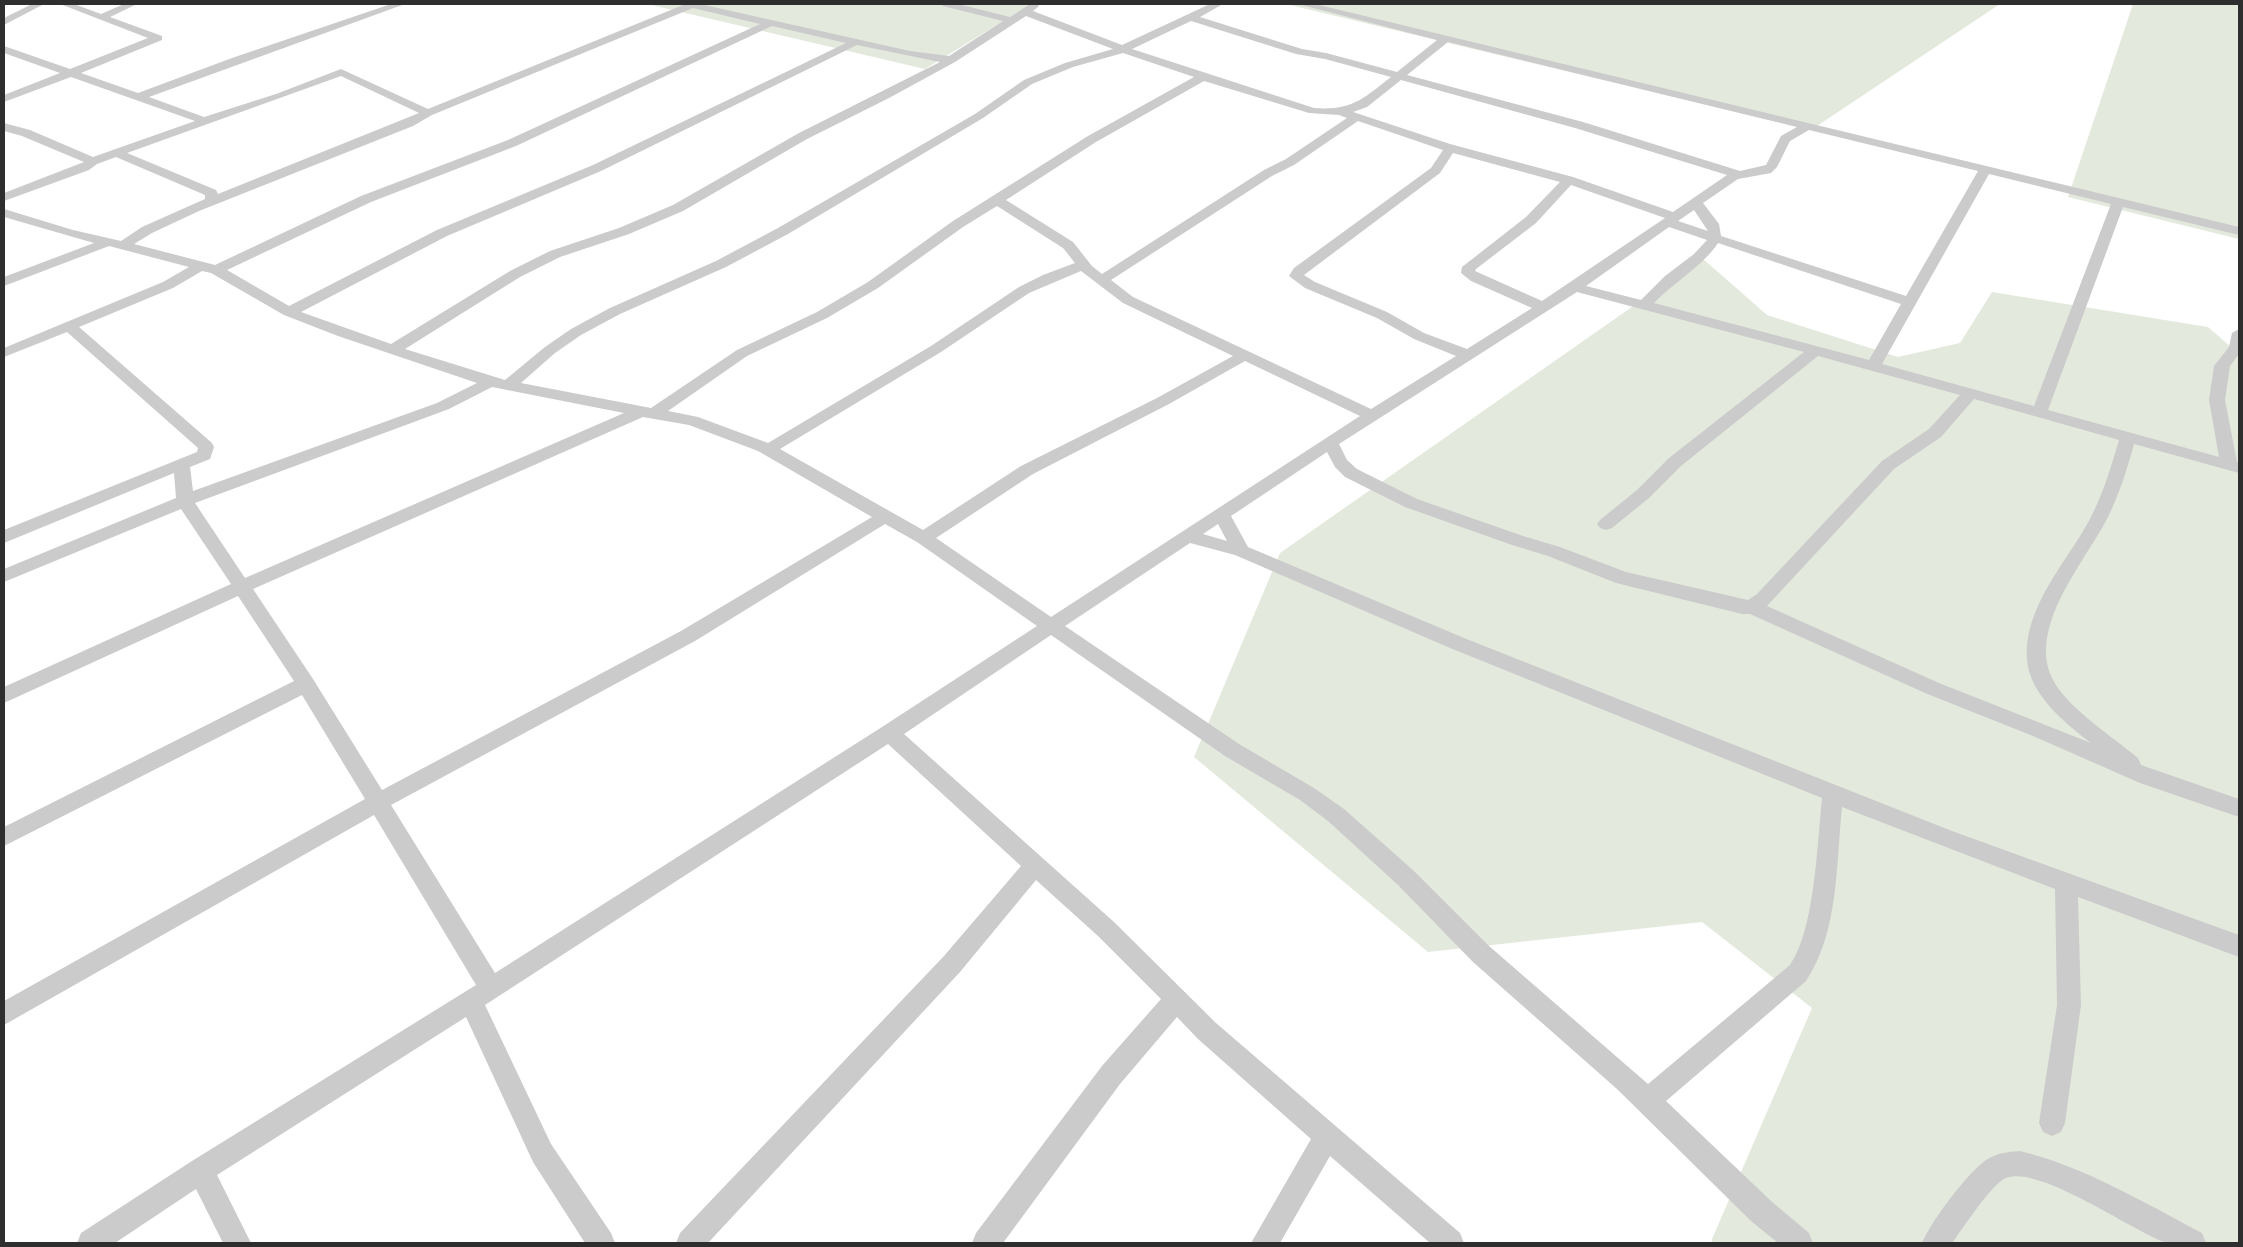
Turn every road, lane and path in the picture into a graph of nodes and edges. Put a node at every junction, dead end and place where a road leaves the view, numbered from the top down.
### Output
1 (39, 4) edge
2 (64, 4) edge
3 (132, 4) edge
4 (400, 4) edge
5 (690, 4) edge
6 (947, 4) edge
7 (1038, 4) edge
8 (1218, 4) edge
9 (1303, 4) edge
10 (1025, 12) junction
11 (102, 17) junction
12 (1190, 17) junction
13 (1011, 20) junction
14 (4, 22) edge
15 (772, 22) junction
16 (1444, 39) junction
17 (856, 42) junction
18 (4, 49) edge
19 (1121, 50) junction
20 (951, 60) junction
21 (70, 74) junction
22 (1201, 78) junction
23 (1399, 78) junction
24 (141, 96) junction
25 (4, 98) edge
26 (1342, 112) junction
27 (428, 113) junction
28 (1356, 117) junction
29 (201, 122) junction
30 (4, 127) edge
31 (1806, 127) junction
32 (1450, 148) junction
33 (116, 153) junction
34 (93, 161) junction
35 (1984, 171) junction
36 (1739, 174) junction
37 (1568, 180) junction
38 (4, 197) edge
39 (997, 200) junction
40 (212, 201) junction
41 (2118, 202) junction
42 (1696, 203) junction
43 (4, 213) edge
44 (1673, 220) junction
45 (2239, 231) edge
46 (1715, 238) junction
47 (108, 242) junction
48 (128, 247) junction
49 (1084, 264) junction
50 (202, 265) junction
51 (216, 270) junction
52 (1102, 280) junction
53 (4, 282) edge
54 (1575, 287) junction
55 (1910, 302) junction
56 (1643, 306) junction
57 (1543, 307) junction
58 (289, 312) junction
59 (67, 326) junction
60 (2239, 333) edge
61 (395, 348) junction
62 (1816, 351) junction
63 (4, 353) edge
64 (1245, 355) junction
65 (1468, 355) junction
66 (1873, 366) junction
67 (490, 382) junction
68 (508, 386) junction
69 (1971, 393) junction
70 (2040, 411) junction
71 (647, 413) junction
72 (1372, 416) junction
73 (2128, 438) junction
74 (1330, 443) junction
75 (768, 449) junction
76 (182, 465) junction
77 (2234, 466) edge
78 (185, 501) junction
79 (1221, 514) junction
80 (886, 516) junction
81 (1606, 524) dead end
82 (1188, 536) junction
83 (4, 537) edge
84 (923, 538) junction
85 (1241, 551) junction
86 (4, 576) edge
87 (241, 587) junction
88 (1752, 607) junction
89 (1052, 626) junction
90 (306, 684) junction
91 (4, 695) edge
92 (889, 733) junction
93 (2148, 777) junction
94 (1833, 794) junction
95 (378, 802) junction
96 (2239, 808) edge
97 (4, 838) edge
98 (1034, 866) junction
99 (2066, 883) junction
100 (2239, 946) edge
101 (481, 995) junction
102 (1176, 1000) junction
103 (4, 1014) edge
104 (1647, 1101) junction
105 (2052, 1123) dead end
106 (1328, 1135) junction
107 (201, 1170) junction
108 (91, 1243) edge
109 (237, 1243) edge
110 (600, 1243) edge
111 (690, 1243) edge
112 (986, 1243) edge
113 (1265, 1243) edge
114 (1450, 1243) edge
115 (1799, 1243) edge
116 (1936, 1243) edge
117 (2192, 1243) edge

1 - 14 street
2 - 11 street
3 - 11 street
4 - 24 street
5 - 15 street
5 - 27 street
6 - 13 street
7 - 10 street
8 - 12 street
9 - 16 street
10 - 13 street
10 - 19 street
11 - 21 street
12 - 19 street
12 - 23 street
13 - 20 street
15 - 17 street
15 - 51 street
16 - 23 street
16 - 31 street
17 - 20 street
17 - 58 street
18 - 21 street
19 - 22 street
19 - 68 street
20 - 61 street
21 - 24 street
21 - 25 street
22 - 26 street
22 - 39 street
23 - 26 street
23 - 36 street
24 - 29 street
26 - 28 street
27 - 29 street
27 - 40 street
28 - 32 street
28 - 52 street
29 - 33 street
30 - 34 street
31 - 35 street
31 - 36 street
32 - 37 street
32 - 65 street
33 - 34 street
33 - 40 street
34 - 38 street
35 - 41 street
35 - 55 street
36 - 42 street
37 - 44 street
37 - 57 street
39 - 49 street
39 - 71 street
40 - 48 street
41 - 45 street
41 - 70 street
42 - 44 street
42 - 46 street
43 - 47 street
44 - 46 street
44 - 54 street
46 - 55 street
46 - 56 street
47 - 48 street
47 - 53 street
48 - 50 street
49 - 52 street
49 - 75 street
50 - 51 street
50 - 59 street
51 - 58 street
52 - 64 street
54 - 56 street
54 - 57 street
55 - 66 street
56 - 62 street
57 - 65 street
58 - 61 street
59 - 63 street
59 - 76 street
60 - 77 street
61 - 67 street
62 - 66 street
62 - 81 street
64 - 72 street
64 - 84 street
65 - 72 street
66 - 69 street
67 - 68 street
67 - 78 street
68 - 71 street
69 - 70 street
69 - 88 street
70 - 73 street
71 - 75 street
71 - 87 street
72 - 74 street
73 - 77 street
73 - 93 street
74 - 79 street
74 - 88 street
75 - 80 street
76 - 78 street
76 - 83 street
78 - 86 street
78 - 87 street
79 - 82 street
79 - 85 street
80 - 84 street
80 - 95 street
82 - 85 street
82 - 89 street
84 - 89 street
85 - 94 street
87 - 90 street
87 - 91 street
88 - 93 street
89 - 92 street
89 - 104 street
90 - 95 street
90 - 97 street
92 - 98 street
92 - 101 street
93 - 96 street
94 - 99 street
94 - 104 street
95 - 101 street
95 - 103 street
98 - 102 street
98 - 111 street
99 - 100 street
99 - 105 street
101 - 107 street
101 - 110 street
102 - 106 street
102 - 112 street
104 - 115 street
106 - 113 street
106 - 114 street
107 - 108 street
107 - 109 street
116 - 117 street

